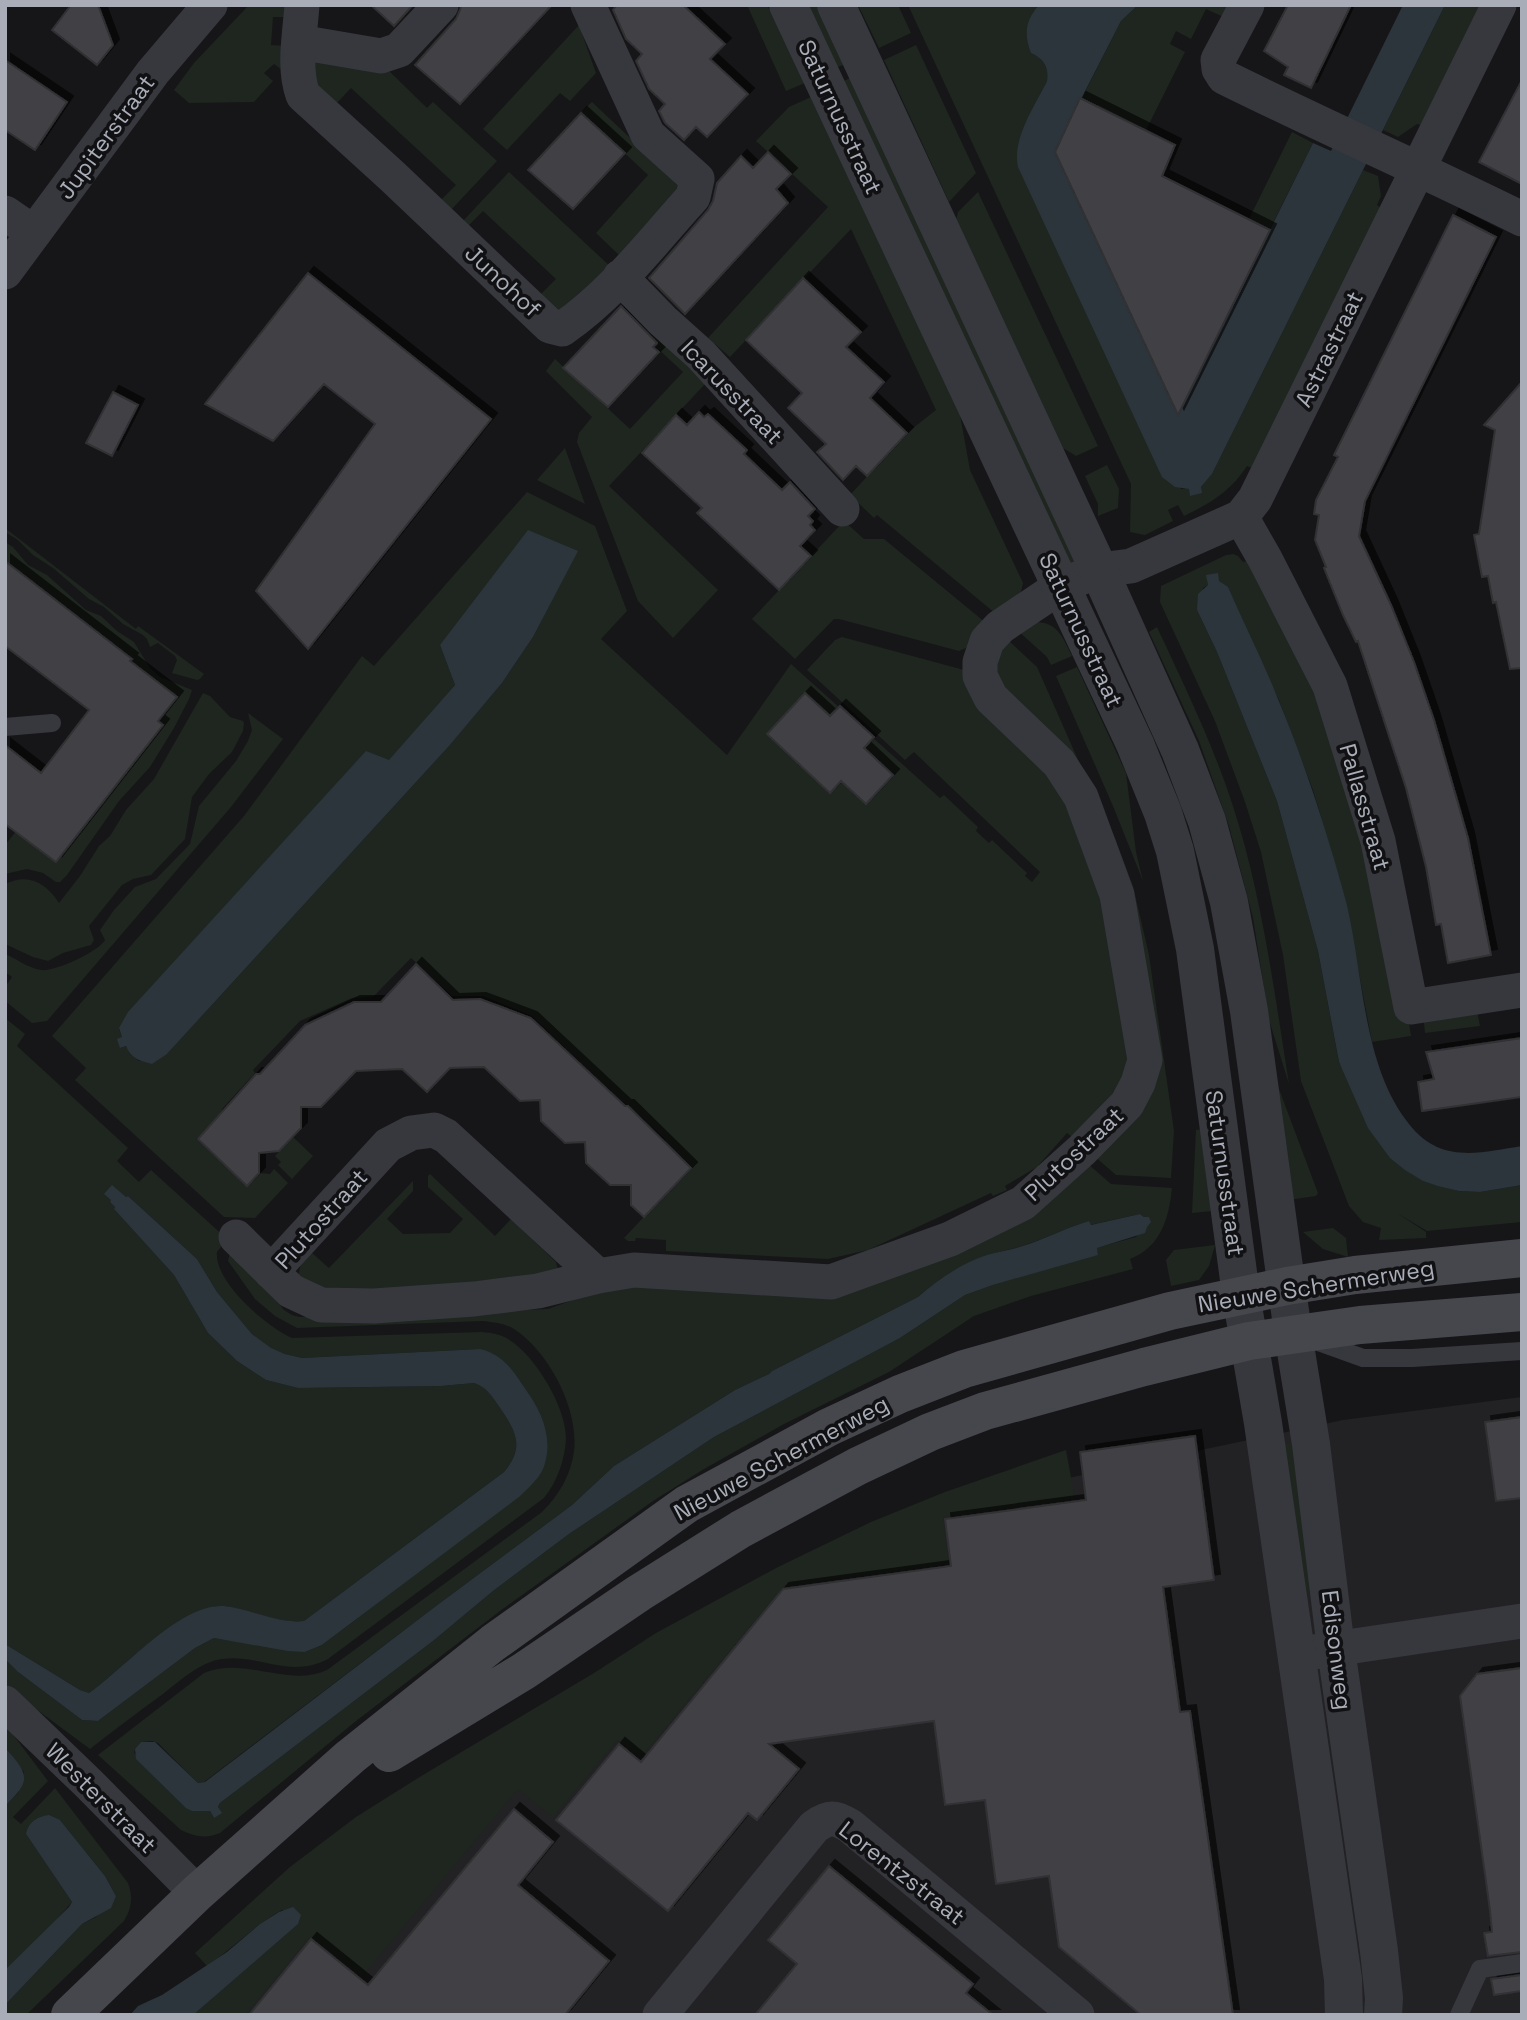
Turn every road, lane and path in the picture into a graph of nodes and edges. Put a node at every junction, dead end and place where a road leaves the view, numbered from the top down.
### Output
1 (210, 5) edge
2 (302, 5) edge
3 (441, 5) edge
4 (588, 5) edge
5 (788, 5) edge
6 (836, 5) edge
7 (1247, 5) edge
8 (1499, 5) edge
9 (299, 42) junction
10 (1419, 168) junction
11 (5, 213) edge
12 (1522, 219) edge
13 (34, 233) junction
14 (5, 272) edge
15 (620, 277) junction
16 (842, 509) dead end
17 (1241, 517) junction
18 (1099, 570) junction
19 (1061, 586) junction
20 (52, 723) dead end
21 (5, 727) edge
22 (1522, 990) edge
23 (236, 1237) dead end
24 (1522, 1258) edge
25 (271, 1272) junction
26 (598, 1276) junction
27 (1287, 1286) junction
28 (1241, 1295) junction
29 (1522, 1312) edge
30 (1293, 1333) junction
31 (1249, 1341) junction
32 (1522, 1351) edge
33 (1522, 1621) edge
34 (1336, 1649) junction
35 (1297, 1654) junction
36 (5, 1703) edge
37 (226, 1866) junction
38 (197, 1893) junction
39 (1522, 1964) edge
40 (70, 2015) edge
41 (660, 2015) edge
42 (1077, 2015) edge
43 (1344, 2015) edge
44 (1383, 2015) edge
45 (1459, 2015) edge

1 - 13 street, Jupiterstraat
2 - 9 street, Junohof
3 - 9 street
4 - 15 street, Junohof
5 - 19 street, Saturnusstraat
6 - 18 street, Saturnusstraat
7 - 10 street
8 - 10 street, Astrastraat
9 - 15 street, Junohof
10 - 12 street
10 - 17 street, Astrastraat
11 - 13 street
13 - 14 street, Jupiterstraat
15 - 16 street, Icarusstraat
17 - 18 street
17 - 22 street, Pallasstraat
18 - 19 street
18 - 27 street, Saturnusstraat
19 - 26 street, Plutostraat
19 - 28 street, Saturnusstraat
20 - 21 lane
23 - 25 street
24 - 27 main road, Nieuwe Schermerweg
25 - 26 street, Plutostraat
25 - 26 street, Plutostraat
27 - 28 main road, Nieuwe Schermerweg
27 - 30 street, Edisonweg
28 - 31 street, Edisonweg
28 - 37 main road, Nieuwe Schermerweg
29 - 30 main road, Nieuwe Schermerweg
30 - 31 main road, Nieuwe Schermerweg
30 - 32 lane, Nieuwe Schermerweg
30 - 34 street, Edisonweg
31 - 35 street, Edisonweg
31 - 37 main road, Nieuwe Schermerweg
33 - 34 street
34 - 35 street
34 - 44 street, Edisonweg
35 - 43 street, Edisonweg
36 - 38 street, Westerstraat
37 - 38 main road, Nieuwe Schermerweg
38 - 40 main road, Nieuwe Schermerweg
39 - 45 lane
41 - 42 street, Lorentzstraat

